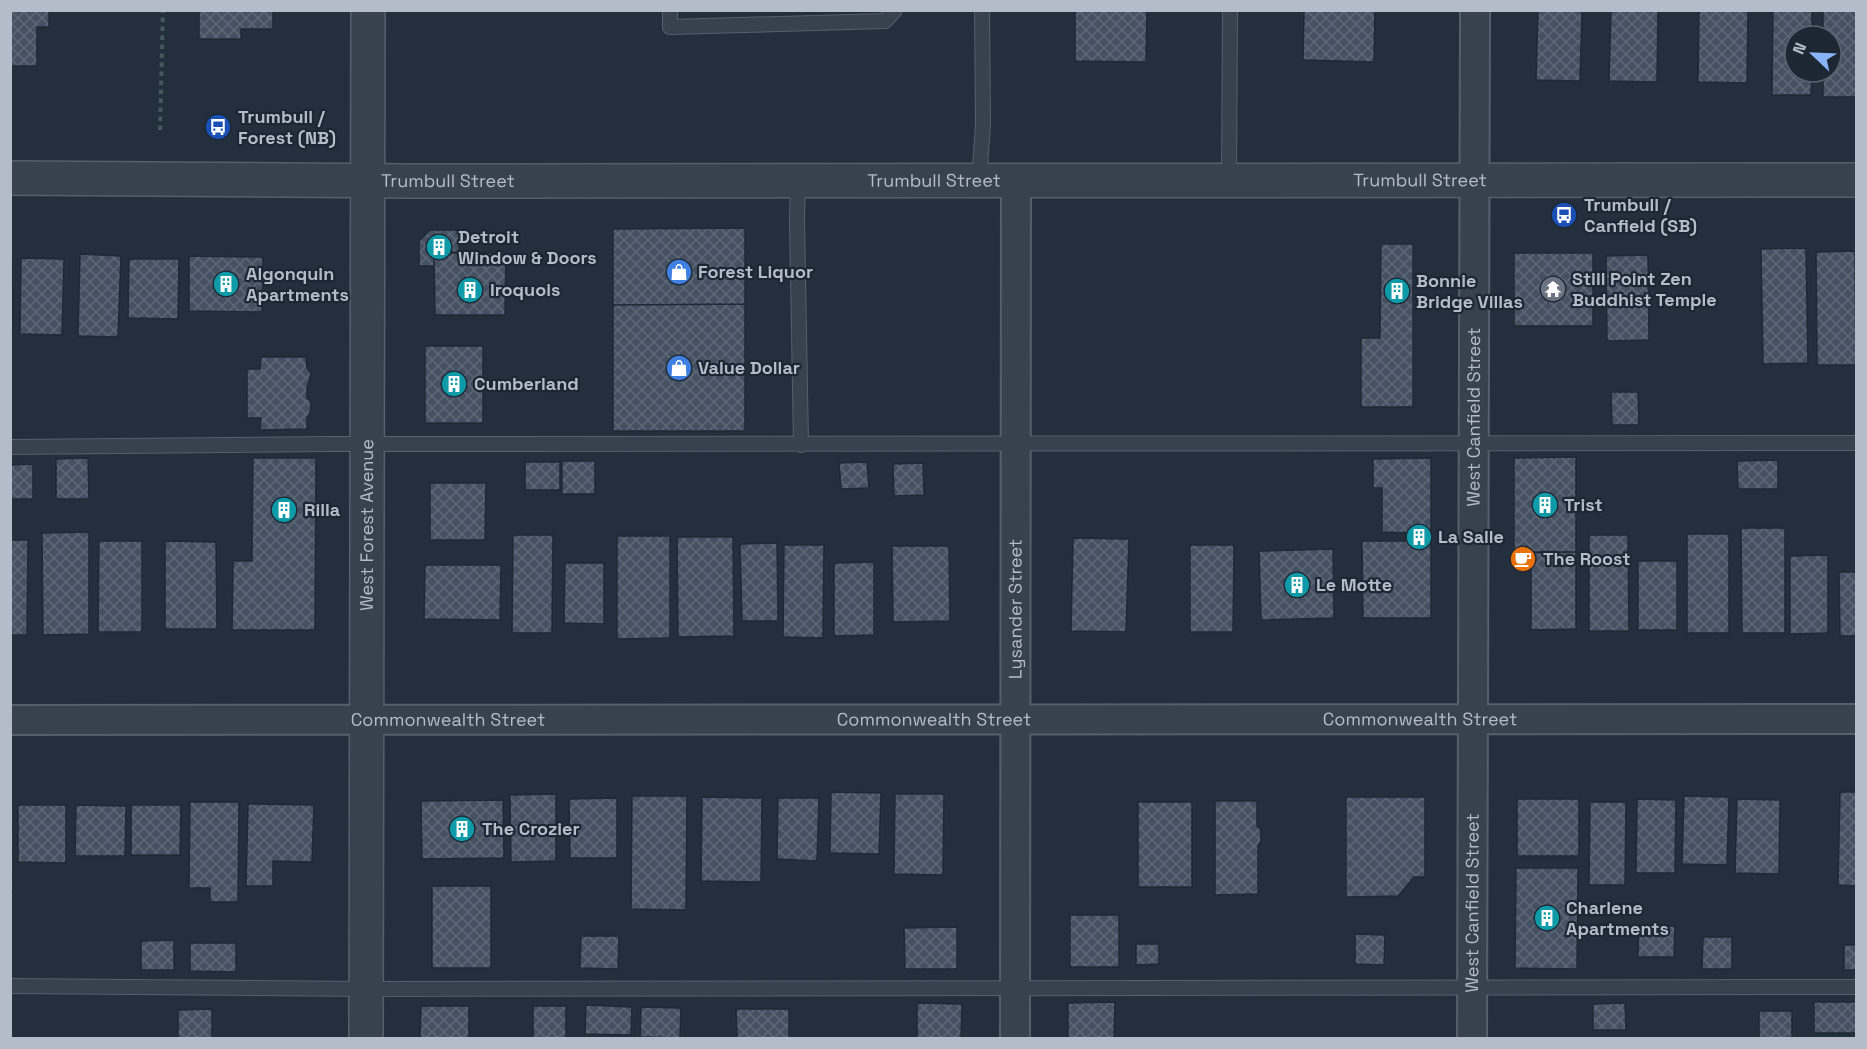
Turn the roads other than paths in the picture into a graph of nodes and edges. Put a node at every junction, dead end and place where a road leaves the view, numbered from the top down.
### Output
1 (368, 10) edge
2 (670, 10) edge
3 (895, 10) edge
4 (982, 10) edge
5 (1230, 10) edge
6 (1475, 10) edge
7 (10, 178) edge
8 (1229, 180) junction
9 (1473, 180) junction
10 (1857, 180) edge
11 (367, 181) junction
12 (798, 181) junction
13 (979, 181) junction
14 (1016, 181) junction
15 (1473, 443) junction
16 (1857, 443) edge
17 (367, 444) junction
18 (801, 445) junction
19 (1016, 445) junction
20 (10, 447) edge
21 (1016, 719) junction
22 (1473, 719) junction
23 (1857, 719) edge
24 (10, 720) edge
25 (366, 720) junction
26 (10, 986) edge
27 (1857, 987) edge
28 (1015, 988) junction
29 (1472, 988) junction
30 (366, 989) junction
31 (366, 1038) edge
32 (1015, 1038) edge
33 (1472, 1038) edge

1 - 11 street, West Forest Avenue
2 - 3 lane
4 - 13 lane
5 - 8 lane
6 - 9 street, West Canfield Street
7 - 11 street, Trumbull Street
8 - 9 street, Trumbull Street
8 - 14 street, Trumbull Street
9 - 10 street, Trumbull Street
9 - 15 street, West Canfield Street
11 - 12 street, Trumbull Street
11 - 17 street, West Forest Avenue
12 - 13 street, Trumbull Street
12 - 18 lane
13 - 14 street, Trumbull Street
14 - 19 street, Lysander Street
15 - 16 lane
15 - 19 lane
15 - 22 street, West Canfield Street
17 - 18 lane
17 - 20 lane
17 - 25 street, West Forest Avenue
18 - 19 lane
19 - 21 street, Lysander Street
21 - 22 street, Commonwealth Street
21 - 25 street, Commonwealth Street
21 - 28 street, Lysander Street
22 - 23 street, Commonwealth Street
22 - 29 street, West Canfield Street
24 - 25 street, Commonwealth Street
25 - 30 street, West Forest Avenue
26 - 30 lane
27 - 29 lane
28 - 29 lane
28 - 30 lane
28 - 32 street, Lysander Street
29 - 33 street, West Canfield Street
30 - 31 street, West Forest Avenue

